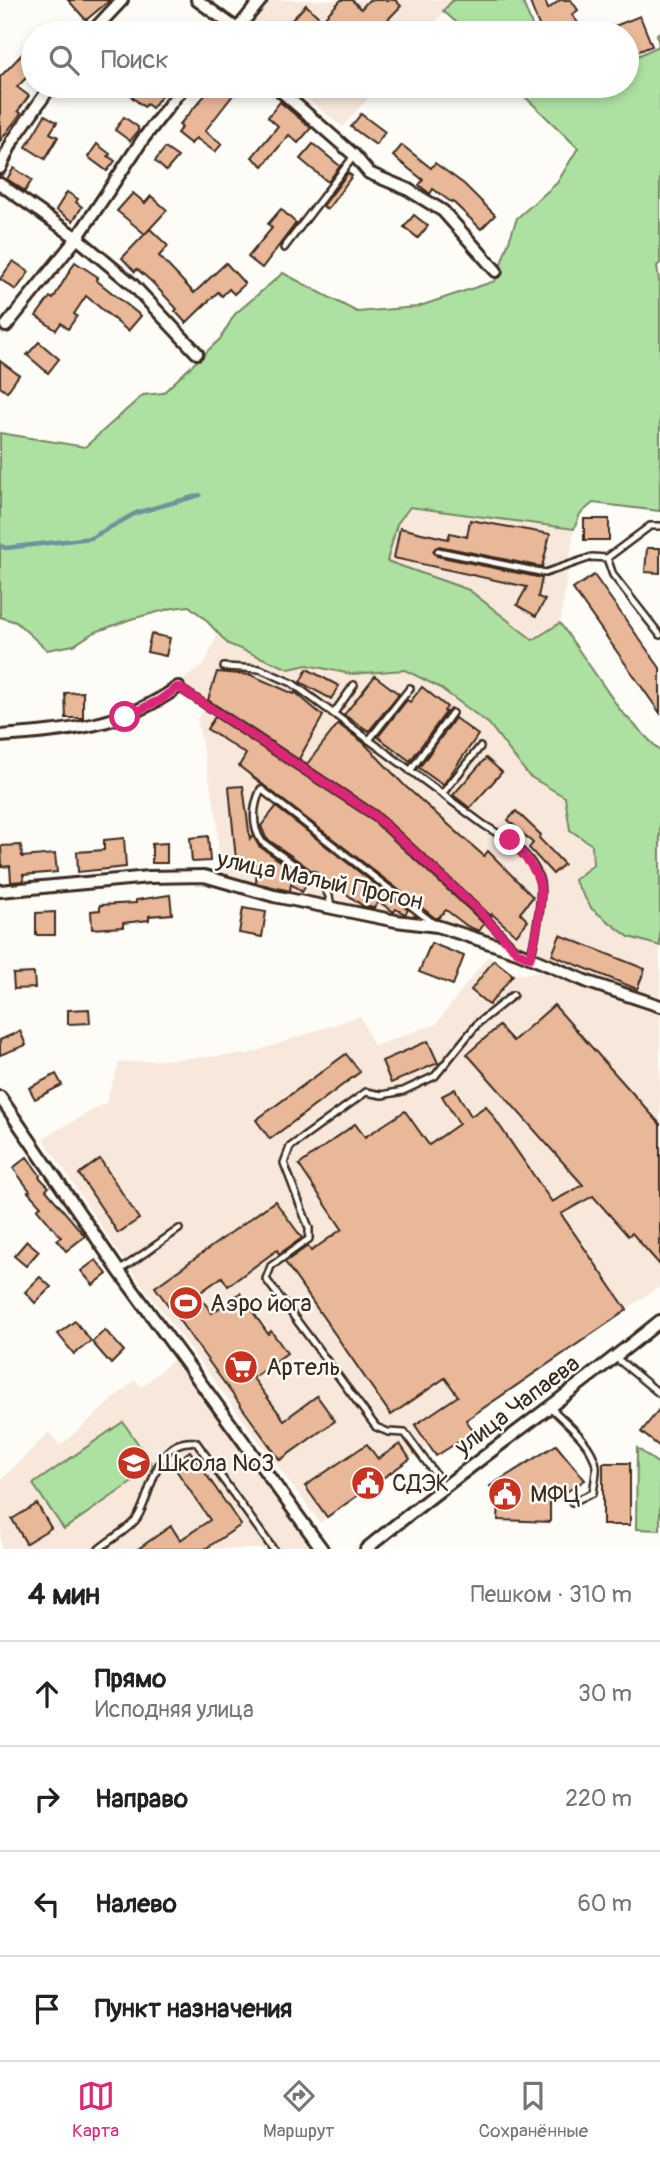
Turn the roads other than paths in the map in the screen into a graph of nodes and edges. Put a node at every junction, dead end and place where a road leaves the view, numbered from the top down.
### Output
1 (122, 0) edge
2 (197, 0) edge
3 (261, 0) edge
4 (102, 21) edge
5 (223, 21) edge
6 (243, 21) edge
7 (43, 98) edge
8 (175, 98) edge
9 (289, 98) edge
10 (354, 155) junction
11 (0, 168) edge
12 (0, 184) edge
13 (77, 238) junction
14 (284, 248) dead end
15 (496, 271) dead end
16 (6, 326) dead end
17 (197, 353) dead end
18 (660, 526) edge
19 (438, 551) dead end
20 (607, 558) junction
21 (660, 635) edge
22 (224, 667) dead end
23 (354, 685) dead end
24 (178, 687) joint
25 (410, 688) dead end
26 (334, 713) junction
27 (452, 713) dead end
28 (0, 736) edge
29 (369, 740) junction
30 (480, 747) dead end
31 (410, 771) junction
32 (442, 794) junction
33 (0, 891) edge
34 (331, 908) junction
35 (437, 926) junction
36 (517, 952) junction
37 (530, 958) junction
38 (513, 995) dead end
39 (660, 1006) edge
40 (0, 1097) edge
41 (179, 1229) dead end
42 (119, 1271) junction
43 (660, 1321) edge
44 (615, 1357) junction
45 (660, 1394) edge
46 (551, 1408) junction
47 (444, 1486) junction
48 (572, 1502) dead end
49 (99, 1549) edge
50 (273, 1549) edge
51 (322, 1549) edge
52 (366, 1549) edge

1 - 4 street
2 - 5 street
3 - 6 street
7 - 11 street
8 - 13 street
9 - 10 street
10 - 14 lane
10 - 15 street
12 - 13 street
13 - 16 street
13 - 17 street
18 - 20 lane
19 - 20 lane
20 - 21 lane
22 - 26 lane
23 - 26 lane
24 - 28 street
24 - 36 lane
25 - 29 lane
26 - 29 lane
27 - 31 lane
29 - 31 lane
30 - 32 lane
31 - 32 lane
32 - 37 lane
33 - 34 street, улица Малый Прогон
34 - 35 street, улица Малый Прогон
34 - 35 lane
35 - 36 street, улица Малый Прогон
36 - 37 street, улица Малый Прогон
37 - 39 street, улица Малый Прогон
38 - 47 lane
40 - 42 street
41 - 42 lane
42 - 51 street
43 - 44 street, улица Чапаева
44 - 45 lane
44 - 46 street, улица Чапаева
46 - 47 street, улица Чапаева
46 - 48 lane
47 - 52 street, улица Чапаева
49 - 50 lane

